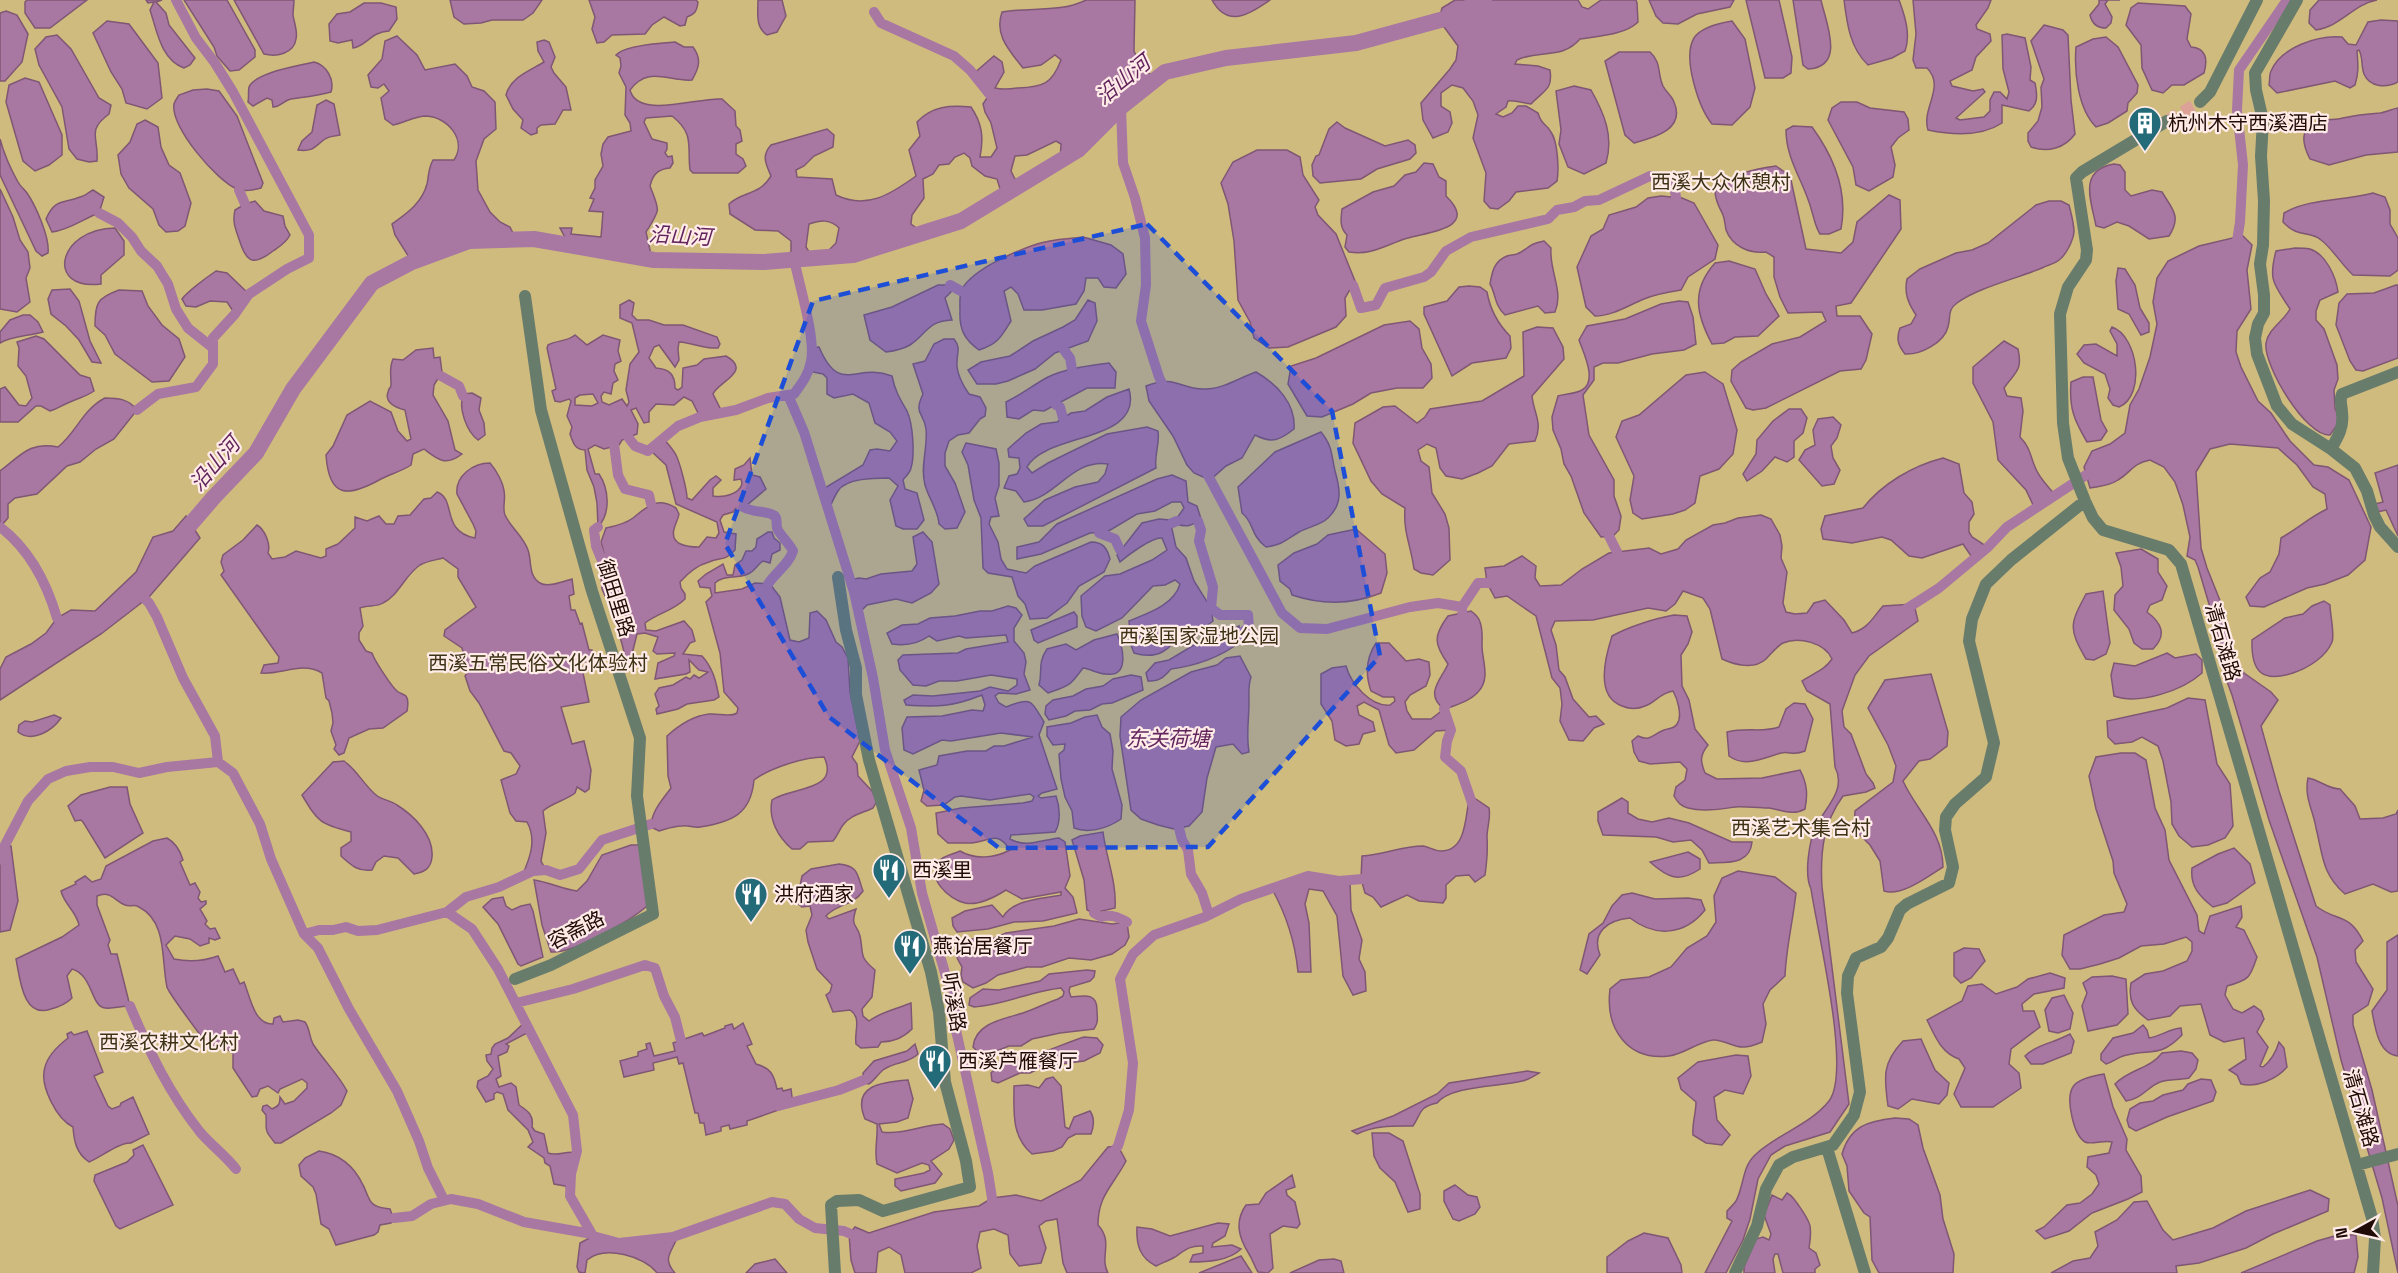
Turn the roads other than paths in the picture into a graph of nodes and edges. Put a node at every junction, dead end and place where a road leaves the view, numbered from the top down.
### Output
1 (2257, 0) edge
2 (2298, 0) edge
3 (2200, 102) tunnel mouth
4 (2167, 121) tunnel mouth
5 (525, 296) dead end
6 (2398, 372) edge
7 (2331, 449) junction
8 (2085, 501) junction
9 (2398, 547) edge
10 (838, 577) dead end
11 (653, 914) joint
12 (515, 979) dead end
13 (1827, 1148) junction
14 (2396, 1155) edge
15 (2357, 1165) junction
16 (835, 1273) edge
17 (1735, 1273) edge
18 (1865, 1273) edge
19 (2373, 1273) edge

1 - 3 street
2 - 7 street
4 - 8 street, 清石滩路
5 - 11 street, 御田里路
6 - 7 street
7 - 9 street
8 - 13 street
8 - 15 street, 清石滩路
10 - 16 street, 听溪路
11 - 12 street, 容斋路
13 - 17 street
13 - 18 street
14 - 15 street
15 - 19 street, 清石滩路

